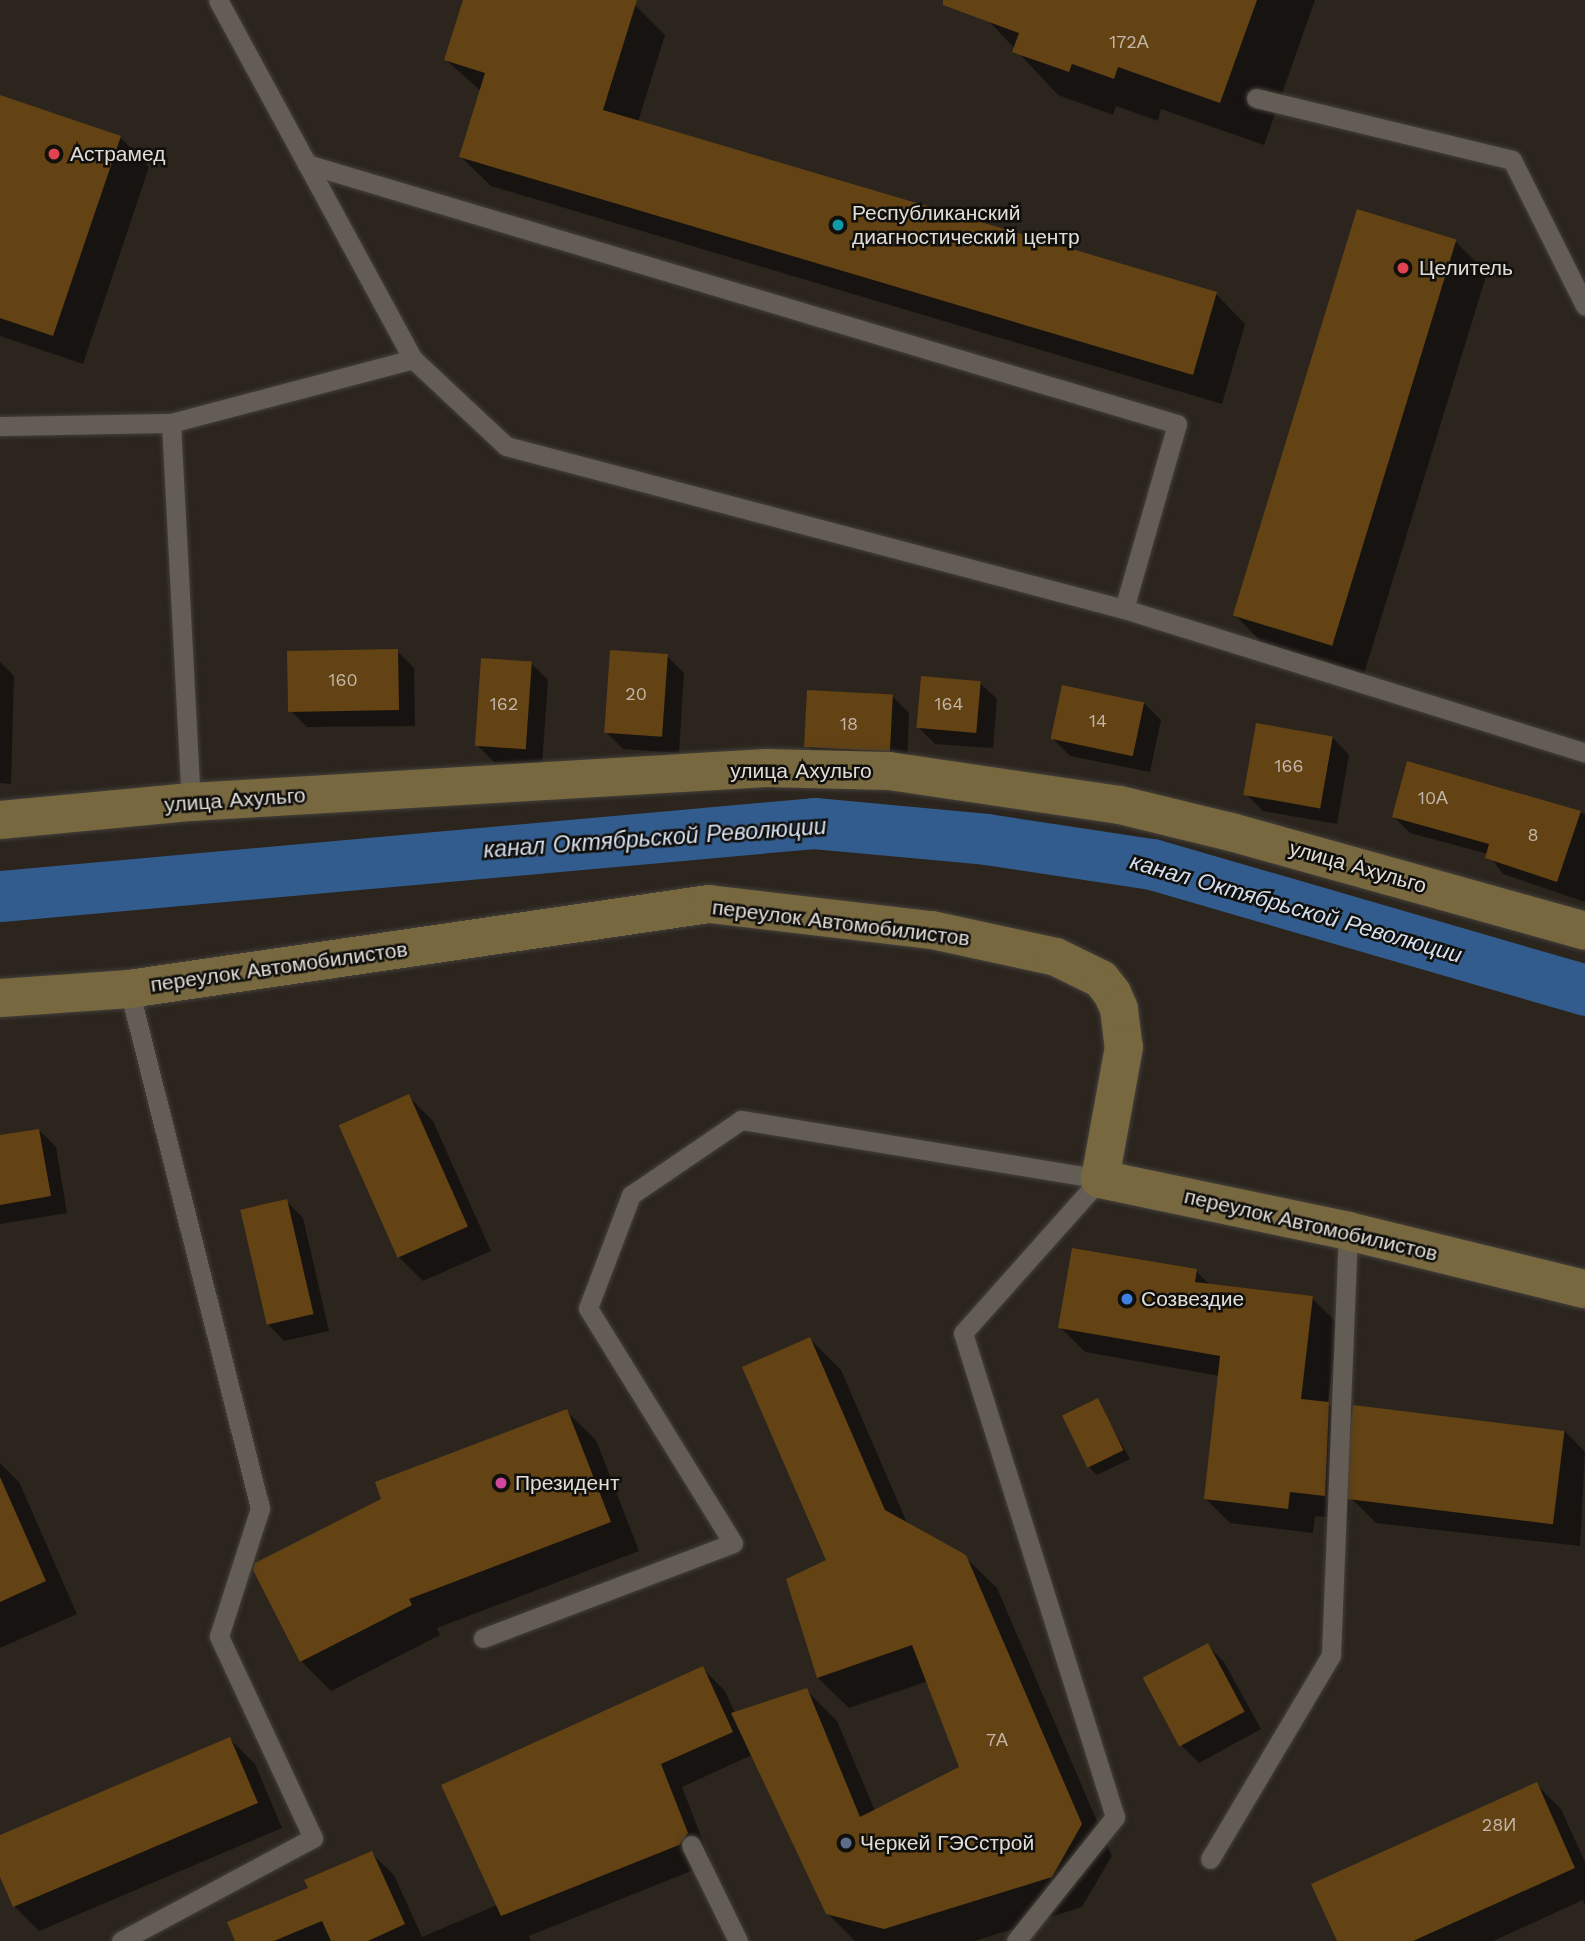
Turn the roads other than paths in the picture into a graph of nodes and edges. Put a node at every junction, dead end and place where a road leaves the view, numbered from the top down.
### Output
1 (218, 0) edge
2 (1256, 98) dead end
3 (307, 164) junction
4 (1585, 306) edge
5 (413, 359) junction
6 (171, 423) junction
7 (0, 426) edge
8 (1124, 609) junction
9 (1585, 753) edge
10 (191, 802) junction
11 (0, 820) edge
12 (1585, 931) edge
13 (129, 989) junction
14 (0, 998) edge
15 (1100, 1179) junction
16 (1348, 1231) junction
17 (1585, 1289) edge
18 (483, 1639) dead end
19 (691, 1845) dead end
20 (1210, 1859) dead end
21 (121, 1941) edge
22 (738, 1941) edge
23 (1016, 1941) edge

1 - 3 lane
2 - 4 lane
3 - 5 lane
3 - 8 lane
5 - 6 lane
5 - 8 lane
6 - 7 lane
6 - 10 lane
8 - 9 lane
10 - 11 main road, улица Ахульго
10 - 12 main road, улица Ахульго
13 - 14 main road, переулок Автомобилистов
13 - 15 main road, переулок Автомобилистов
13 - 21 lane
15 - 16 main road, переулок Автомобилистов
15 - 18 lane
15 - 23 lane
16 - 17 main road, переулок Автомобилистов
16 - 20 lane
19 - 22 lane

